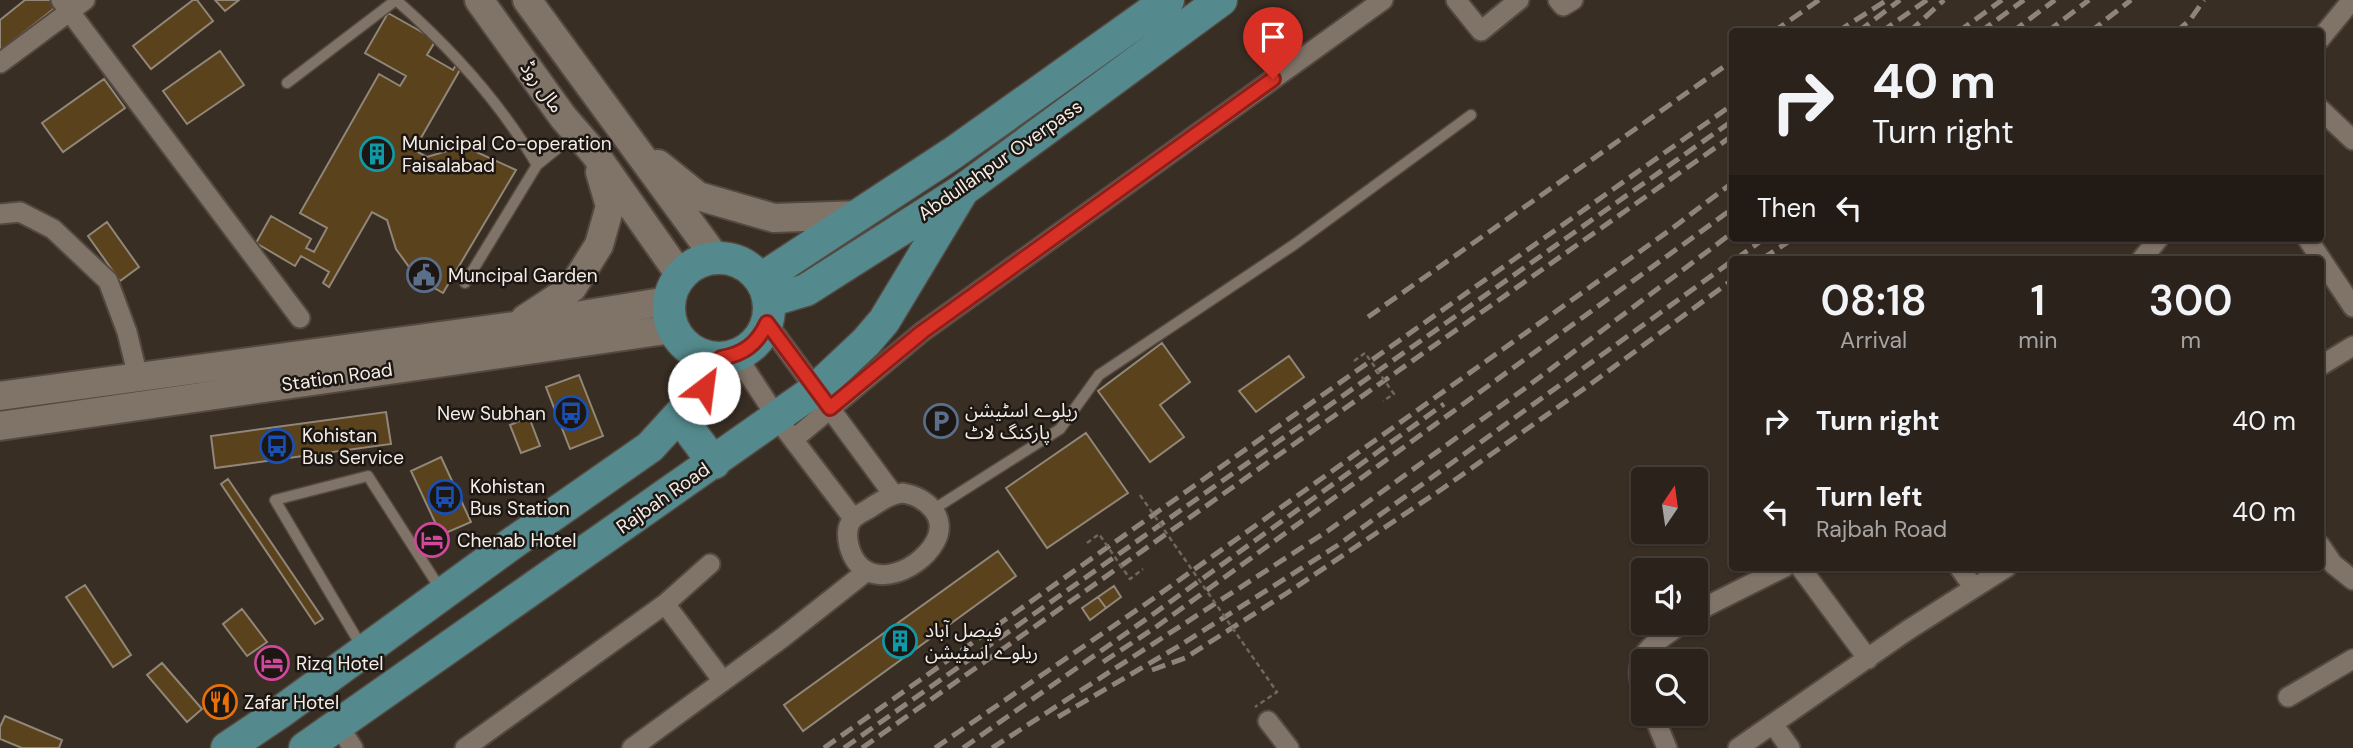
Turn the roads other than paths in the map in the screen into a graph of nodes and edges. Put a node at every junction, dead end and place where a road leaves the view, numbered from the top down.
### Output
1 (396, 0) edge
2 (479, 0) edge
3 (527, 0) edge
4 (1168, 0) edge
5 (1221, 0) edge
6 (1383, 0) edge
7 (1456, 0) edge
8 (1519, 0) edge
9 (1558, 0) edge
10 (1573, 0) edge
11 (2352, 0) edge
12 (72, 4) edge
13 (2324, 34) edge
14 (0, 64) edge
15 (288, 83) dead end
16 (2324, 113) edge
17 (1471, 115) dead end
18 (577, 132) junction
19 (2353, 140) edge
20 (631, 143) junction
21 (595, 154) junction
22 (537, 165) junction
23 (963, 190) junction
24 (0, 214) edge
25 (861, 215) junction
26 (2156, 242) edge
27 (2144, 256) edge
28 (715, 257) junction
29 (2324, 264) edge
30 (465, 284) dead end
31 (766, 301) junction
32 (674, 302) junction
33 (2353, 307) edge
34 (300, 318) dead end
35 (514, 326) junction
36 (2353, 346) edge
37 (729, 357) junction
38 (2324, 364) edge
39 (138, 377) junction
40 (0, 396) edge
41 (822, 399) junction
42 (679, 416) junction
43 (0, 426) edge
44 (786, 428) junction
45 (713, 463) junction
46 (893, 494) junction
47 (934, 509) junction
48 (853, 518) junction
49 (2324, 551) edge
50 (710, 565) dead end
51 (867, 571) junction
52 (1777, 571) edge
53 (1803, 571) edge
54 (1962, 571) edge
55 (2001, 571) edge
56 (2353, 580) edge
57 (1974, 588) junction
58 (443, 593) junction
59 (665, 604) junction
60 (1708, 608) edge
61 (1666, 635) edge
62 (375, 643) junction
63 (1647, 649) edge
64 (1868, 659) junction
65 (2353, 659) edge
66 (412, 673) junction
67 (723, 681) junction
68 (2288, 697) dead end
69 (1262, 714) road end
70 (1773, 724) junction
71 (1658, 726) edge
72 (346, 736) edge
73 (227, 748) edge
74 (305, 748) edge
75 (465, 748) edge
76 (632, 748) edge
77 (1289, 748) edge
78 (1667, 748) edge
79 (1738, 748) edge
80 (1790, 748) edge

1 - 15 lane
1 - 22 lane
2 - 18 main road, مال روڈ
3 - 20 main road, مال روڈ
4 - 25 main road, Abdullahpur Overpass
5 - 23 main road, Abdullahpur Overpass
6 - 41 street, Rajbah Road
7 - 8 street
9 - 10 street
11 - 13 street
12 - 14 street
12 - 34 street
16 - 19 street
17 - 47 lane
18 - 21 main road, مال روڈ
18 - 22 lane
20 - 25 main road
20 - 28 main road, مال روڈ
21 - 32 main road, مال روڈ
21 - 35 main road
22 - 30 lane
23 - 31 main road, Abdullahpur Overpass
23 - 41 main road, Rajbah Road
24 - 39 street
25 - 31 main road, Abdullahpur Overpass
26 - 27 street
28 - 31 main road
28 - 32 main road
29 - 33 street
31 - 37 main road
31 - 41 street
32 - 35 main road, Station Road
32 - 37 main road
32 - 43 main road, Station Road
35 - 39 main road, Station Road
36 - 38 street
37 - 42 main road
37 - 44 street
39 - 40 main road, Station Road
41 - 44 main road, Rajbah Road
41 - 46 street
42 - 45 main road
42 - 58 main road
44 - 45 main road, Rajbah Road
44 - 48 street
45 - 66 main road, Rajbah Road
46 - 47 street
46 - 48 street
47 - 51 street
48 - 51 street
49 - 56 street
50 - 59 street
51 - 67 street
52 - 60 street
53 - 64 street
54 - 57 street
55 - 57 street
57 - 64 street
58 - 62 main road
58 - 62 lane
59 - 67 street
59 - 75 street
61 - 63 street
62 - 66 main road
62 - 73 main road
64 - 70 street
65 - 68 street
66 - 72 main road, Rajbah Road
67 - 76 street
69 - 77 street
70 - 79 street
70 - 80 street
71 - 78 street
72 - 74 main road, Rajbah Road

